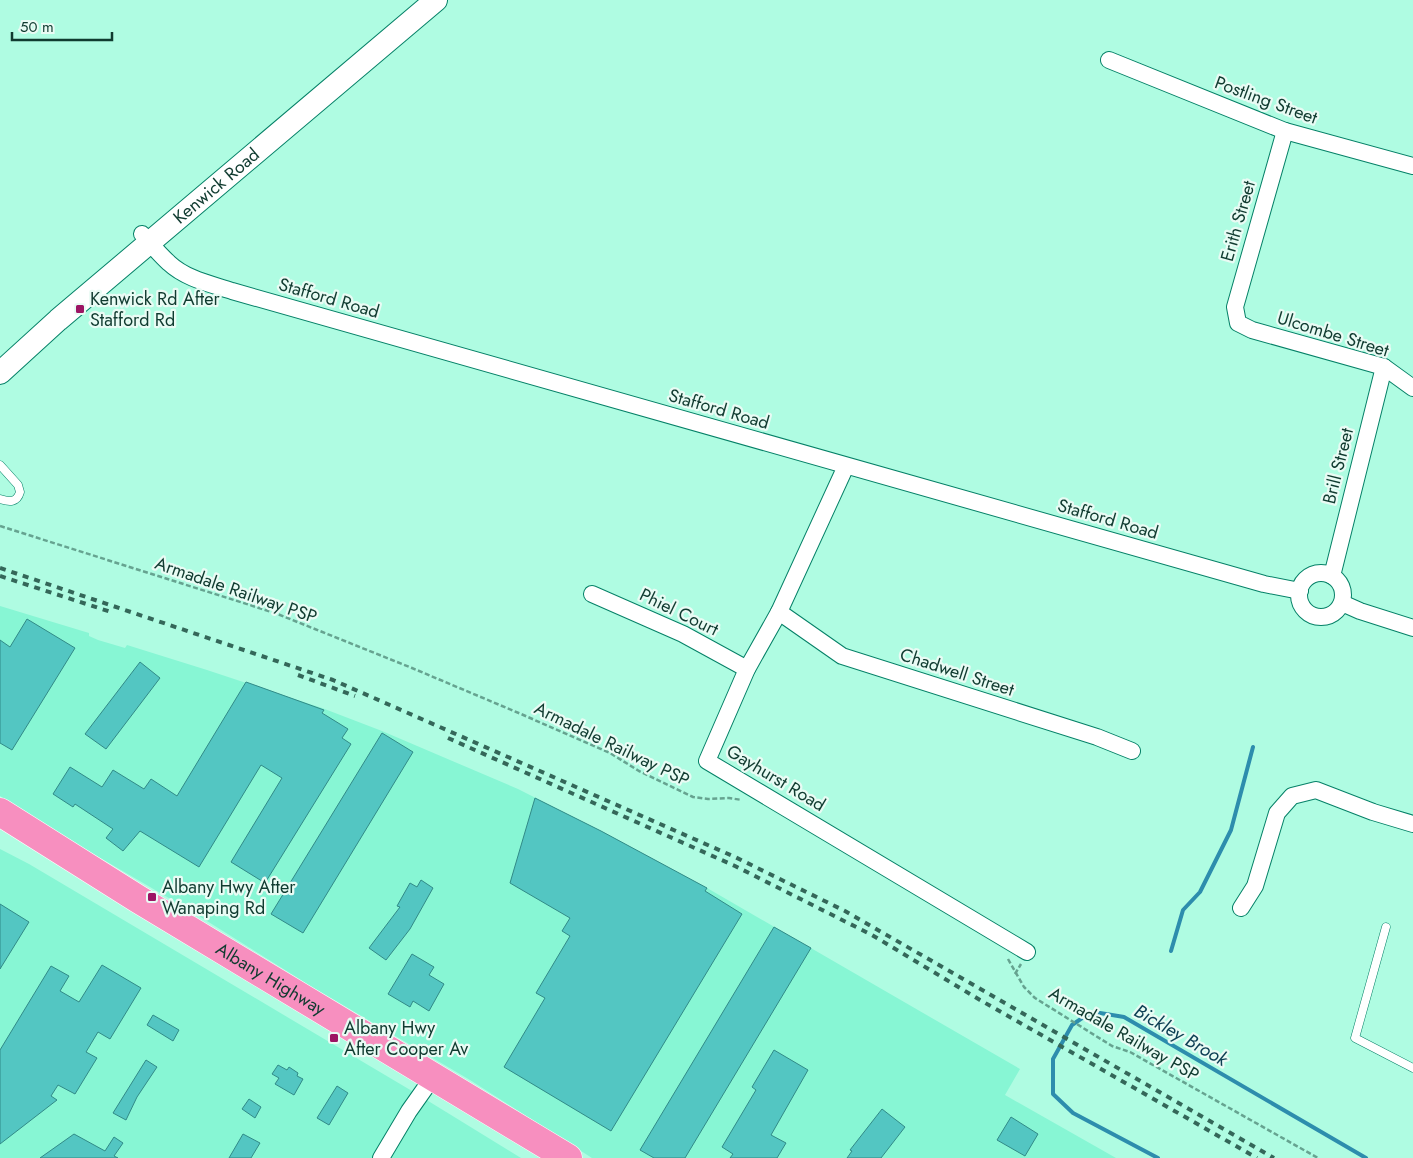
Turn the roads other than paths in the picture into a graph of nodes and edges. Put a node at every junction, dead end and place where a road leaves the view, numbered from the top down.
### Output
1 (417, 0) edge
2 (436, 0) edge
3 (1109, 60) dead end
4 (1285, 131) junction
5 (1413, 166) edge
6 (146, 239) junction
7 (1238, 323) joint
8 (0, 356) edge
9 (1384, 367) junction
10 (0, 373) edge
11 (1413, 388) edge
12 (0, 465) edge
13 (846, 466) junction
14 (0, 499) edge
15 (1332, 576) junction
16 (1300, 591) junction
17 (592, 594) dead end
18 (1342, 603) junction
19 (779, 612) junction
20 (1413, 628) edge
21 (747, 669) junction
22 (1132, 751) dead end
23 (0, 812) edge
24 (1413, 824) edge
25 (0, 831) edge
26 (1241, 908) dead end
27 (1386, 927) dead end
28 (1027, 952) dead end
29 (1413, 1068) edge
30 (429, 1082) junction
31 (381, 1158) edge
32 (544, 1158) edge
33 (568, 1158) edge

1 - 6 main road, Kenwick Road
2 - 6 main road, Kenwick Road
3 - 4 street, Postling Street
4 - 5 street, Postling Street
4 - 7 street, Erith Street
6 - 8 main road, Kenwick Road
6 - 10 main road, Kenwick Road
6 - 13 street, Stafford Road
7 - 9 street, Ulcombe Street
9 - 11 street, Ulcombe Street
9 - 15 street, Brill Street
12 - 14 lane
13 - 16 street, Stafford Road
13 - 19 street, Gayhurst Road
15 - 16 street
15 - 18 street
16 - 18 street
17 - 21 street, Phiel Court
18 - 20 street
19 - 21 street, Gayhurst Road
19 - 22 street, Chadwell Street
21 - 28 street, Gayhurst Road
23 - 30 highway, Albany Highway
24 - 26 street
25 - 30 highway, Albany Highway
27 - 29 lane
30 - 31 street
30 - 32 highway, Albany Highway
30 - 33 highway, Albany Highway

